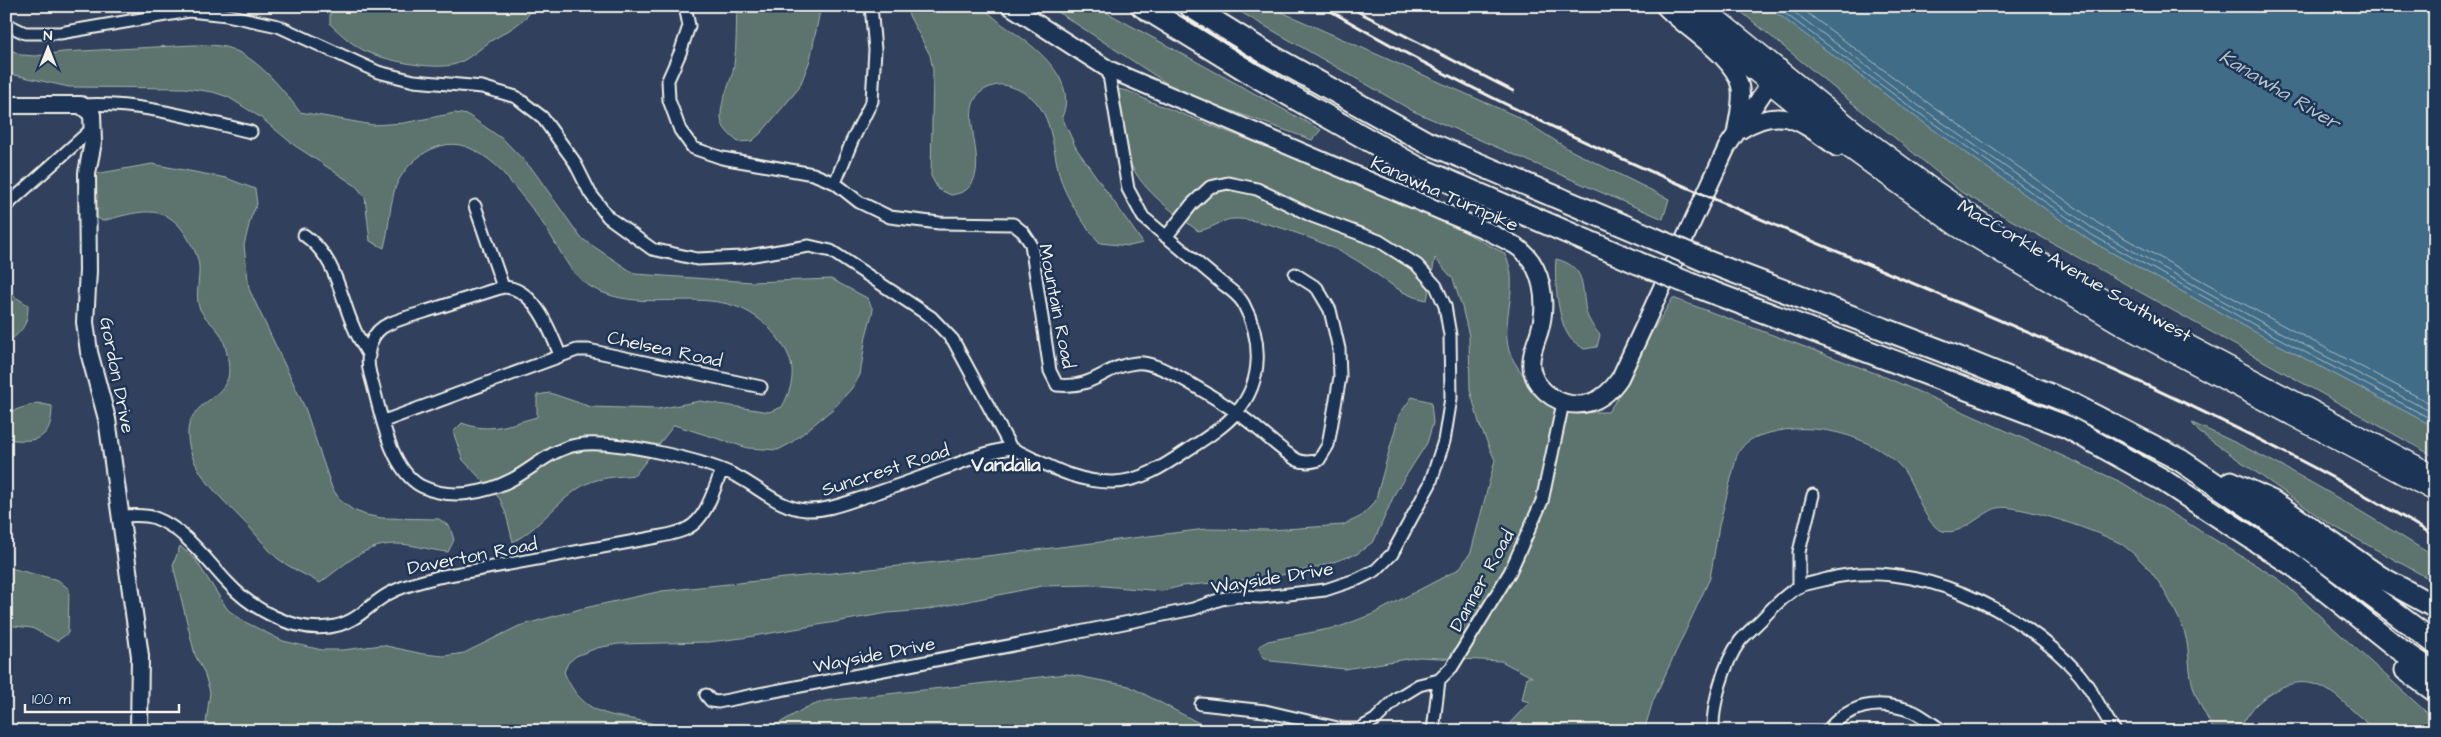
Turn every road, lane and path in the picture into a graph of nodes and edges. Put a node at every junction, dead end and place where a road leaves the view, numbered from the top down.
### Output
1 (685, 6) edge
2 (872, 6) edge
3 (1010, 6) edge
4 (1142, 6) edge
5 (1190, 6) edge
6 (1664, 6) edge
7 (1674, 6) edge
8 (1702, 6) edge
9 (6, 24) edge
10 (1780, 68) junction
11 (1108, 69) junction
12 (1770, 84) junction
13 (6, 105) edge
14 (81, 105) junction
15 (94, 127) junction
16 (251, 132) dead end
17 (1735, 134) junction
18 (835, 183) junction
19 (1896, 184) junction
20 (6, 206) edge
21 (474, 206) dead end
22 (304, 235) dead end
23 (1166, 237) junction
24 (1295, 274) dead end
25 (503, 287) junction
26 (560, 355) junction
27 (369, 356) junction
28 (762, 387) dead end
29 (1563, 403) junction
30 (1237, 412) junction
31 (384, 421) junction
32 (1012, 448) junction
33 (2180, 460) junction
34 (722, 470) junction
35 (2435, 476) edge
36 (2435, 492) edge
37 (1813, 495) dead end
38 (121, 516) junction
39 (2296, 567) junction
40 (1799, 587) junction
41 (2435, 608) edge
42 (2435, 643) edge
43 (2435, 673) edge
44 (1440, 680) junction
45 (2435, 691) edge
46 (706, 695) dead end
47 (1201, 704) dead end
48 (139, 731) edge
49 (1433, 731) edge
50 (1713, 731) edge
51 (1827, 731) edge
52 (1943, 731) edge
53 (2115, 731) edge

1 - 18 street, Mountain Road
2 - 18 street
3 - 11 main road, Kanawha Turnpike
4 - 39 highway, bridge
5 - 33 highway, bridge
6 - 17 main road
7 - 12 main road, MacCorkle Avenue Southwest
8 - 10 main road, MacCorkle Avenue Southwest
9 - 32 street
10 - 12 main road
10 - 35 main road, MacCorkle Avenue Southwest
11 - 23 street
11 - 29 main road, Kanawha Turnpike
12 - 17 main road
12 - 19 main road, MacCorkle Avenue Southwest
13 - 14 main road
14 - 15 main road
14 - 16 street
15 - 20 street
15 - 38 main road, Gordon Drive
17 - 19 main road
17 - 29 main road
18 - 30 street, Mountain Road
19 - 36 main road, MacCorkle Avenue Southwest
21 - 25 street
22 - 27 street
23 - 30 street
23 - 46 street, Wayside Drive
24 - 30 street, Mountain Road
25 - 26 street
25 - 27 street
26 - 28 street, Chelsea Road
26 - 31 street, Chelsea Road
27 - 31 street, Suncrest Road
29 - 44 street, Danner Road
30 - 32 street
31 - 34 street, Suncrest Road
32 - 34 street, Suncrest Road
33 - 41 highway
33 - 42 highway
34 - 38 street, Daverton Road
37 - 40 street
38 - 48 main road, Gordon Drive
39 - 43 highway
39 - 45 highway
40 - 50 street
40 - 53 street
44 - 47 street
44 - 49 street
51 - 52 street

